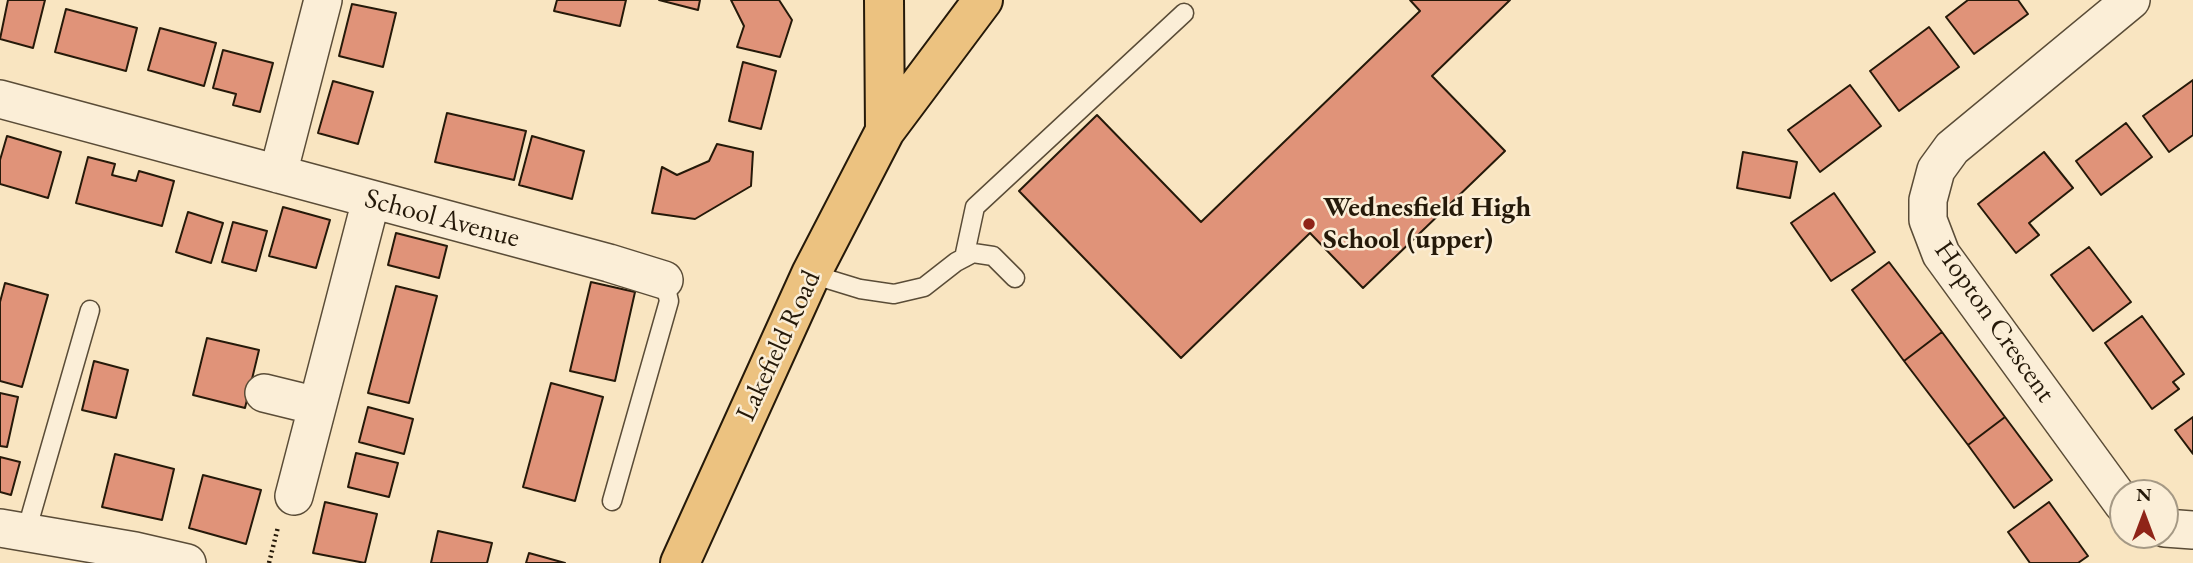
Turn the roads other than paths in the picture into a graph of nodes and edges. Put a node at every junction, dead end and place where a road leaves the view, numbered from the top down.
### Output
1 (323, 0) edge
2 (884, 0) edge
3 (983, 0) edge
4 (2131, 0) edge
5 (1184, 13) dead end
6 (0, 99) edge
7 (884, 131) junction
8 (278, 174) junction
9 (371, 200) junction
10 (964, 258) junction
11 (811, 274) junction
12 (1015, 278) dead end
13 (664, 280) joint
14 (90, 310) dead end
15 (264, 393) dead end
16 (317, 406) junction
17 (2109, 485) edge
18 (294, 496) dead end
19 (612, 500) dead end
20 (13, 530) edge
21 (134, 557) edge
22 (187, 563) edge
23 (680, 563) edge

1 - 8 street
2 - 7 main road, Lakefield Road
3 - 7 main road, Lakefield Road
4 - 17 street, Hopton Crescent
5 - 10 lane
6 - 8 street, School Avenue
7 - 11 main road, Lakefield Road
8 - 9 street, School Avenue
9 - 13 street, School Avenue
9 - 16 street
10 - 11 lane
10 - 12 lane
11 - 23 main road, Lakefield Road
13 - 19 lane, School Avenue
14 - 20 lane
15 - 16 street
16 - 18 street
20 - 21 street
21 - 22 street

